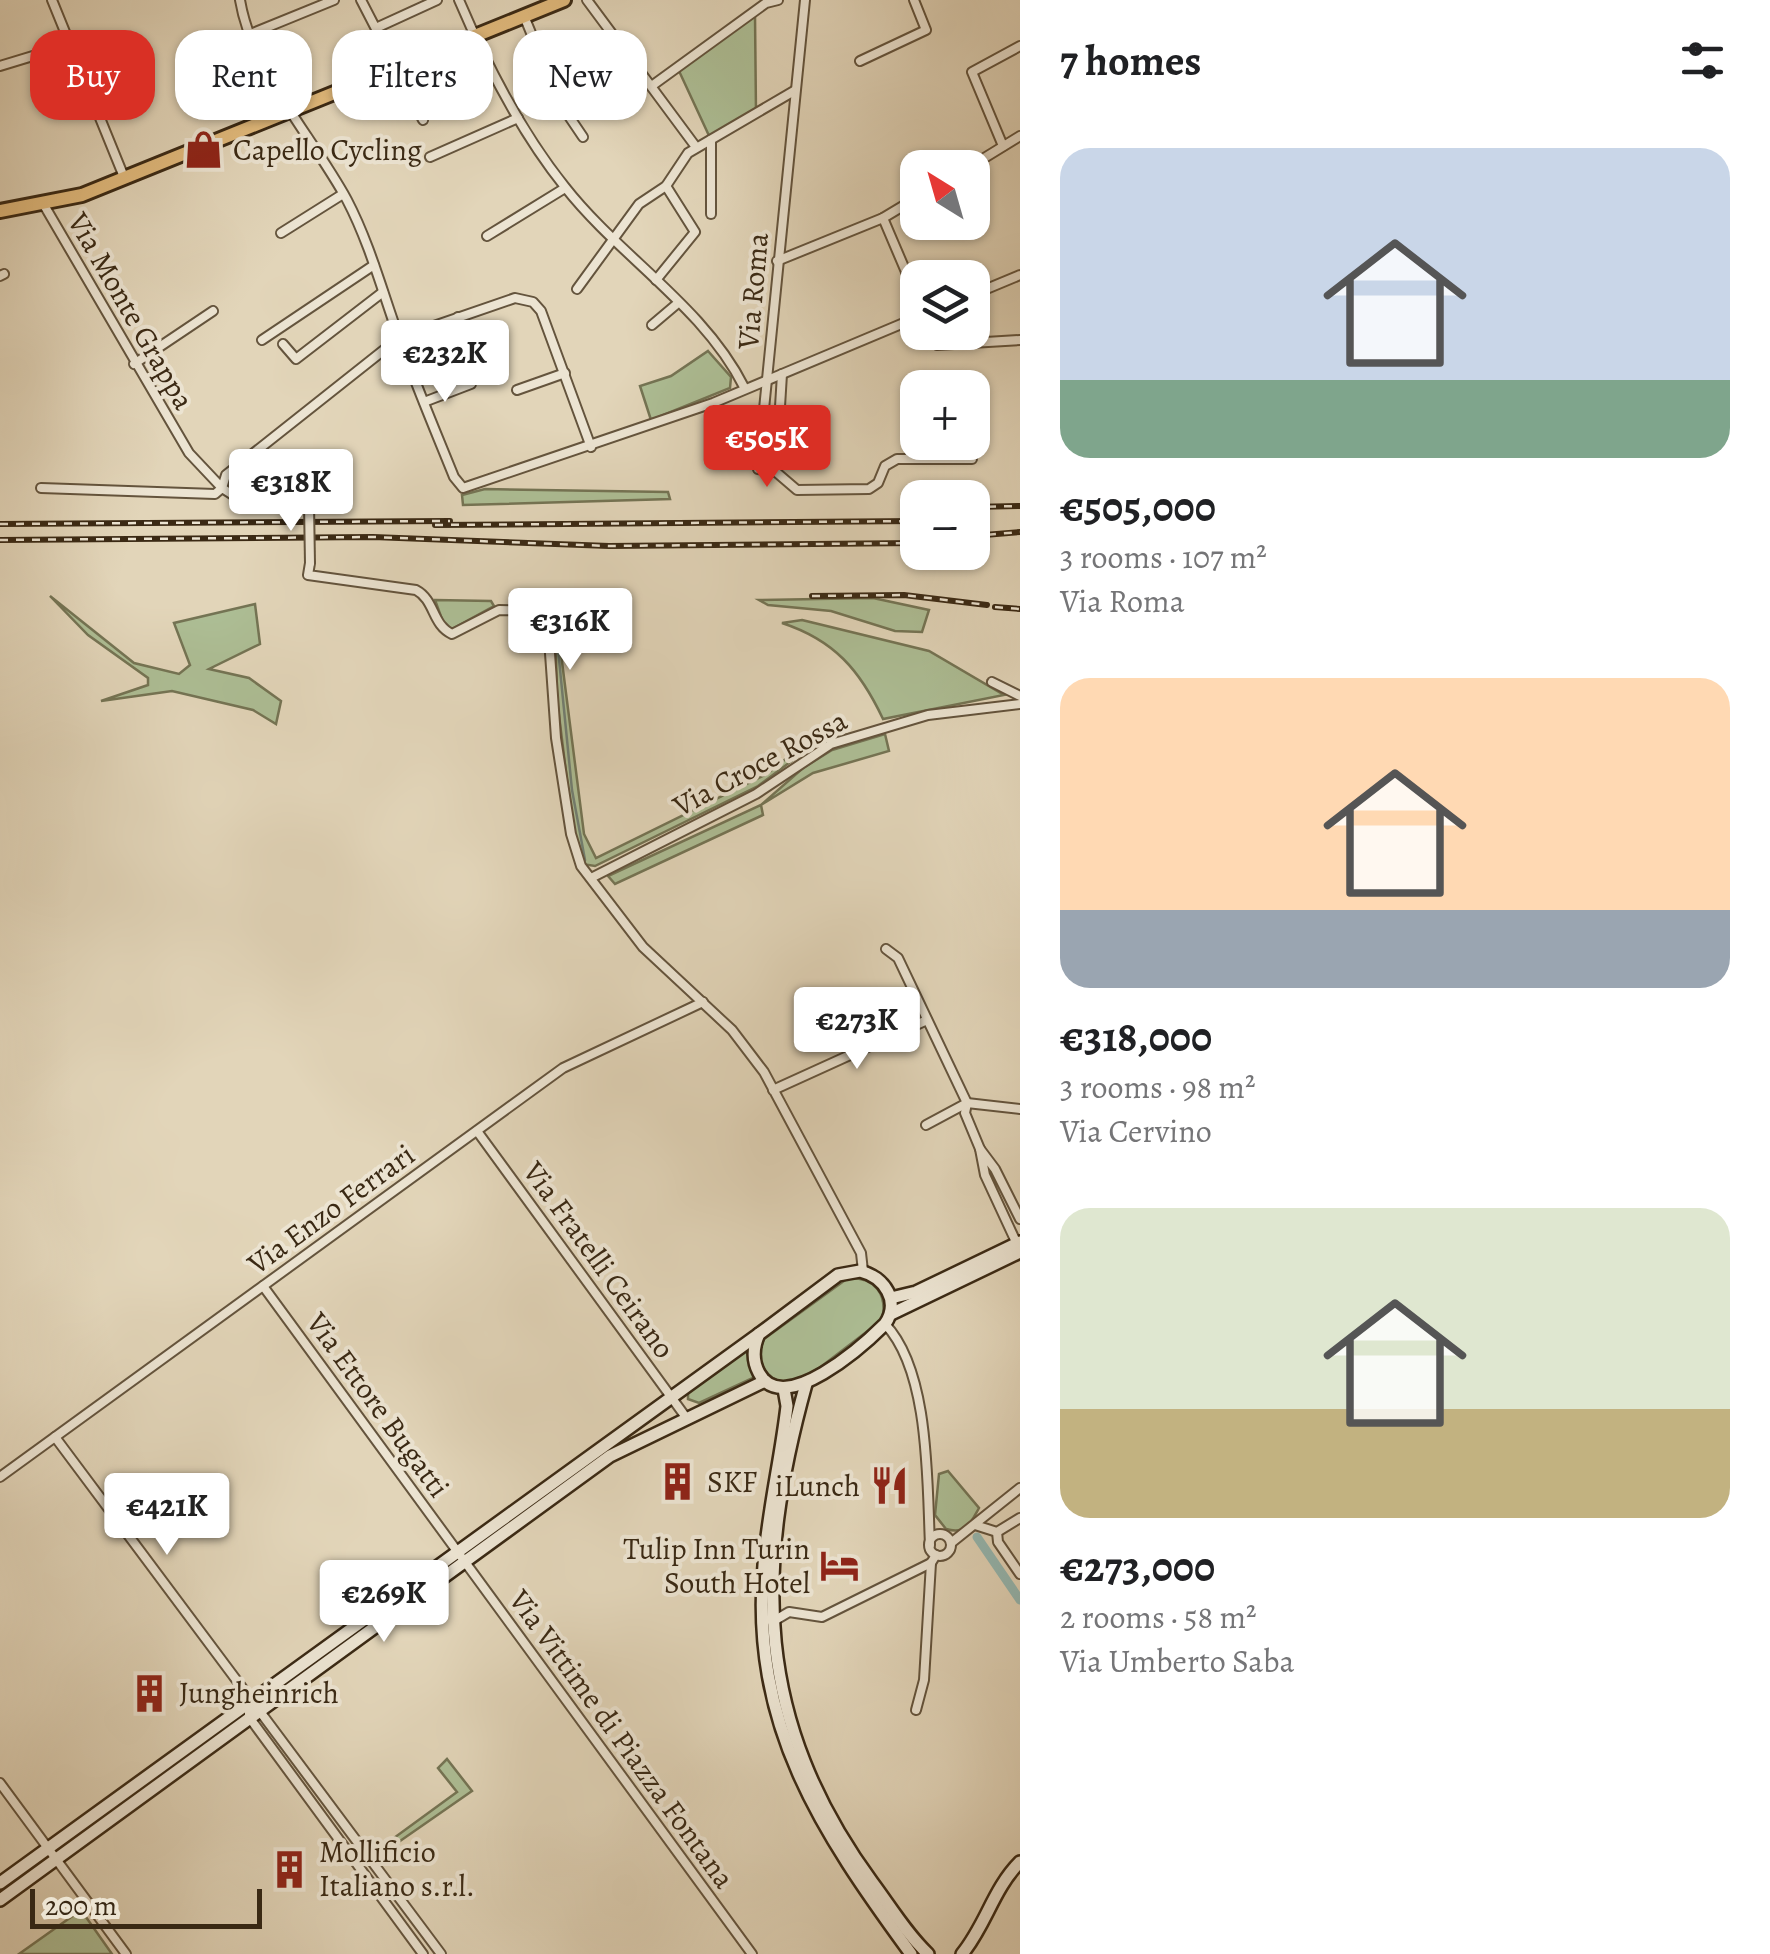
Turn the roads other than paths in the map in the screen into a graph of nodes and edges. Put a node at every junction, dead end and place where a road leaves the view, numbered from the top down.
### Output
1 (52, 0) edge
2 (240, 0) edge
3 (334, 0) edge
4 (361, 0) edge
5 (437, 0) edge
6 (458, 0) edge
7 (564, 0) edge
8 (587, 0) edge
9 (778, 0) edge
10 (805, 0) edge
11 (914, 0) edge
12 (765, 2) edge
13 (539, 5) edge
14 (524, 16) junction
15 (376, 28) joint
16 (63, 30) edge
17 (247, 30) edge
18 (260, 30) edge
19 (471, 30) edge
20 (489, 30) edge
21 (1020, 46) edge
22 (30, 57) edge
23 (860, 61) dead end
24 (0, 66) edge
25 (493, 71) edge
26 (654, 85) junction
27 (794, 91) junction
28 (513, 109) edge
29 (100, 120) edge
30 (264, 120) edge
31 (295, 120) edge
32 (514, 120) edge
33 (519, 120) edge
34 (1020, 136) edge
35 (583, 137) dead end
36 (712, 140) junction
37 (1003, 146) junction
38 (696, 147) junction
39 (990, 154) edge
40 (430, 158) dead end
41 (124, 177) junction
42 (666, 186) junction
43 (565, 188) junction
44 (343, 194) junction
45 (44, 206) junction
46 (900, 208) edge
47 (0, 211) edge
48 (711, 214) dead end
49 (883, 218) junction
50 (282, 233) dead end
51 (487, 236) dead end
52 (613, 239) junction
53 (901, 260) edge
54 (778, 261) junction
55 (374, 265) junction
56 (1020, 275) edge
57 (656, 280) junction
58 (990, 287) edge
59 (577, 289) dead end
60 (383, 292) junction
61 (678, 303) junction
62 (213, 310) dead end
63 (458, 318) junction
64 (652, 325) dead end
65 (900, 325) edge
66 (399, 338) junction
67 (262, 340) dead end
68 (1020, 340) edge
69 (990, 341) edge
70 (283, 344) dead end
71 (469, 349) dead end
72 (134, 364) junction
73 (564, 373) junction
74 (782, 374) junction
75 (767, 378) junction
76 (471, 384) dead end
77 (744, 387) junction
78 (518, 390) dead end
79 (424, 402) junction
80 (591, 447) junction
81 (900, 459) edge
82 (776, 472) junction
83 (302, 476) dead end
84 (41, 488) dead end
85 (222, 488) junction
86 (300, 499) junction
87 (992, 682) dead end
88 (1020, 696) edge
89 (1020, 704) edge
90 (591, 878) junction
91 (886, 949) dead end
92 (703, 1002) junction
93 (927, 1020) junction
94 (772, 1090) junction
95 (967, 1103) junction
96 (1020, 1109) edge
97 (926, 1126) dead end
98 (477, 1130) junction
99 (980, 1149) junction
100 (1007, 1193) junction
101 (996, 1199) junction
102 (1020, 1219) edge
103 (1019, 1246) edge
104 (864, 1272) junction
105 (263, 1286) junction
106 (891, 1298) junction
107 (888, 1319) junction
108 (758, 1334) junction
109 (765, 1381) junction
110 (806, 1384) junction
111 (784, 1389) junction
112 (671, 1396) junction
113 (685, 1416) junction
114 (55, 1437) junction
115 (589, 1463) junction
116 (0, 1477) edge
117 (1020, 1488) edge
118 (928, 1509) junction
119 (1020, 1518) edge
120 (975, 1525) junction
121 (997, 1532) junction
122 (944, 1535) junction
123 (951, 1543) junction
124 (930, 1544) junction
125 (460, 1556) junction
126 (933, 1559) junction
127 (1020, 1574) edge
128 (772, 1622) junction
129 (255, 1705) junction
130 (916, 1710) dead end
131 (249, 1717) junction
132 (0, 1783) edge
133 (333, 1806) junction
134 (321, 1815) junction
135 (52, 1853) junction
136 (1020, 1862) edge
137 (0, 1883) edge
138 (0, 1900) edge
139 (975, 1938) junction
140 (126, 1954) edge
141 (423, 1954) edge
142 (441, 1954) edge
143 (752, 1954) edge
144 (911, 1954) edge
145 (928, 1954) edge
146 (962, 1954) edge
147 (975, 1954) edge

1 - 16 street
2 - 17 street
3 - 18 street
4 - 15 street
5 - 15 street
6 - 19 street
7 - 13 main road
8 - 26 street
9 - 12 street
10 - 27 street, Via Roma
11 - 23 street
12 - 26 street
13 - 14 main road
14 - 20 main road
14 - 35 street
21 - 37 street
22 - 24 street
25 - 28 street
26 - 38 street
27 - 36 street
27 - 54 street, Via Roma
29 - 41 street
30 - 41 main road
31 - 44 street
32 - 40 street
33 - 43 street
34 - 37 street
36 - 38 street
36 - 48 street
37 - 39 street
38 - 42 street
41 - 45 main road
42 - 52 street
42 - 57 street
43 - 51 street
43 - 52 street
44 - 50 street
44 - 55 street
45 - 47 main road
45 - 72 street, Via Monte Grappa
46 - 49 street
49 - 53 street
49 - 54 street
52 - 57 street
52 - 59 street
54 - 75 street, Via Roma
55 - 60 street
55 - 67 street
56 - 58 street
57 - 61 street
60 - 66 street
60 - 70 street
61 - 64 street
61 - 77 street
62 - 72 street
63 - 66 street
63 - 71 street
63 - 73 street
65 - 74 street
66 - 79 street
66 - 85 street
68 - 69 street
72 - 85 street, Via Monte Grappa
73 - 78 street
73 - 80 street
74 - 75 street
74 - 82 street, Via Roma
75 - 77 street
75 - 82 street, Via Roma
76 - 79 street
77 - 80 street
79 - 80 street
81 - 82 street
83 - 86 street
84 - 85 street
85 - 86 street
86 - 90 street, bridge
87 - 88 street
89 - 90 street, Via Croce Rossa
90 - 92 street
91 - 93 street
92 - 94 street
92 - 98 street, Via Enzo Ferrari
93 - 94 street
93 - 95 street
94 - 104 street
95 - 96 street
95 - 97 street
95 - 99 street
98 - 105 street, Via Enzo Ferrari
98 - 112 street, Via Fratelli Ceirano
99 - 100 street
99 - 101 street
100 - 101 street
100 - 102 street
101 - 103 street
103 - 106 street
103 - 107 street
104 - 106 street
104 - 108 street
105 - 114 street, Via Enzo Ferrari
105 - 125 street, Via Ettore Bugatti
106 - 107 street
107 - 110 street
107 - 118 street
108 - 109 street
108 - 112 street
109 - 111 street
109 - 113 street
110 - 111 street
110 - 128 street
111 - 144 street
112 - 113 street, Via Fratelli Ceirano
112 - 115 street
113 - 115 street
114 - 116 street, Via Enzo Ferrari
114 - 129 street
115 - 125 street
117 - 120 street
118 - 122 street
118 - 124 street
119 - 121 street
120 - 121 street
120 - 123 street
121 - 127 street
122 - 123 street
122 - 124 street
123 - 126 street
124 - 126 street
125 - 129 street
125 - 143 street, Via Vittime di Piazza Fontana
126 - 128 street
126 - 130 street
128 - 145 street
129 - 131 street
129 - 133 street
129 - 135 street
131 - 134 street
131 - 135 street
132 - 135 street
133 - 134 street
133 - 142 street
134 - 141 street
135 - 137 street
135 - 138 street
135 - 140 street
136 - 139 street
139 - 146 street
139 - 147 street

